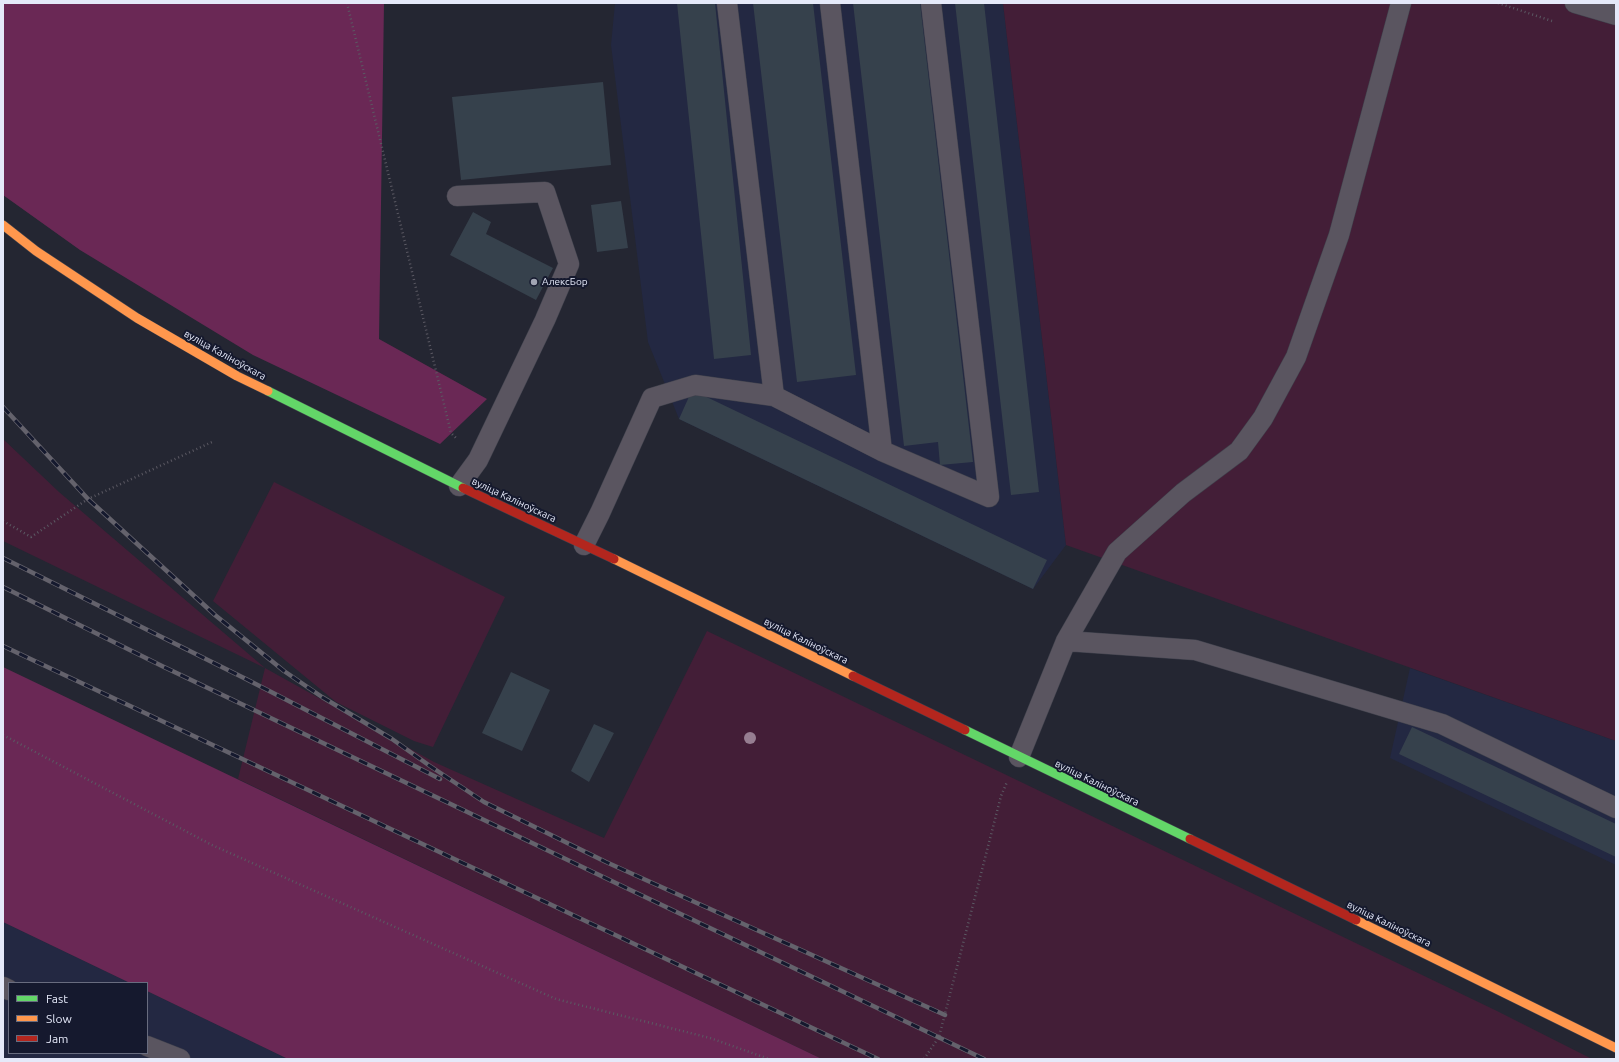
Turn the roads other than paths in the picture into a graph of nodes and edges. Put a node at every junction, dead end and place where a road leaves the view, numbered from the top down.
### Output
1 (727, 3) edge
2 (830, 3) edge
3 (931, 3) edge
4 (1401, 3) edge
5 (1575, 3) edge
6 (1616, 15) edge
7 (457, 196) dead end
8 (3, 225) edge
9 (774, 396) junction
10 (882, 451) junction
11 (458, 486) junction
12 (584, 545) junction
13 (1066, 641) junction
14 (1019, 757) junction
15 (1616, 808) edge
16 (1616, 1048) edge
17 (152, 1051) edge
18 (180, 1059) edge

1 - 9 lane
2 - 10 lane
3 - 10 lane
4 - 13 lane
5 - 6 lane
7 - 11 lane
8 - 11 street, вуліца Каліноўскага
9 - 10 lane
9 - 12 lane
11 - 12 street, вуліца Каліноўскага
12 - 14 street, вуліца Каліноўскага
13 - 14 lane
13 - 15 lane
14 - 16 street, вуліца Каліноўскага
17 - 18 lane

